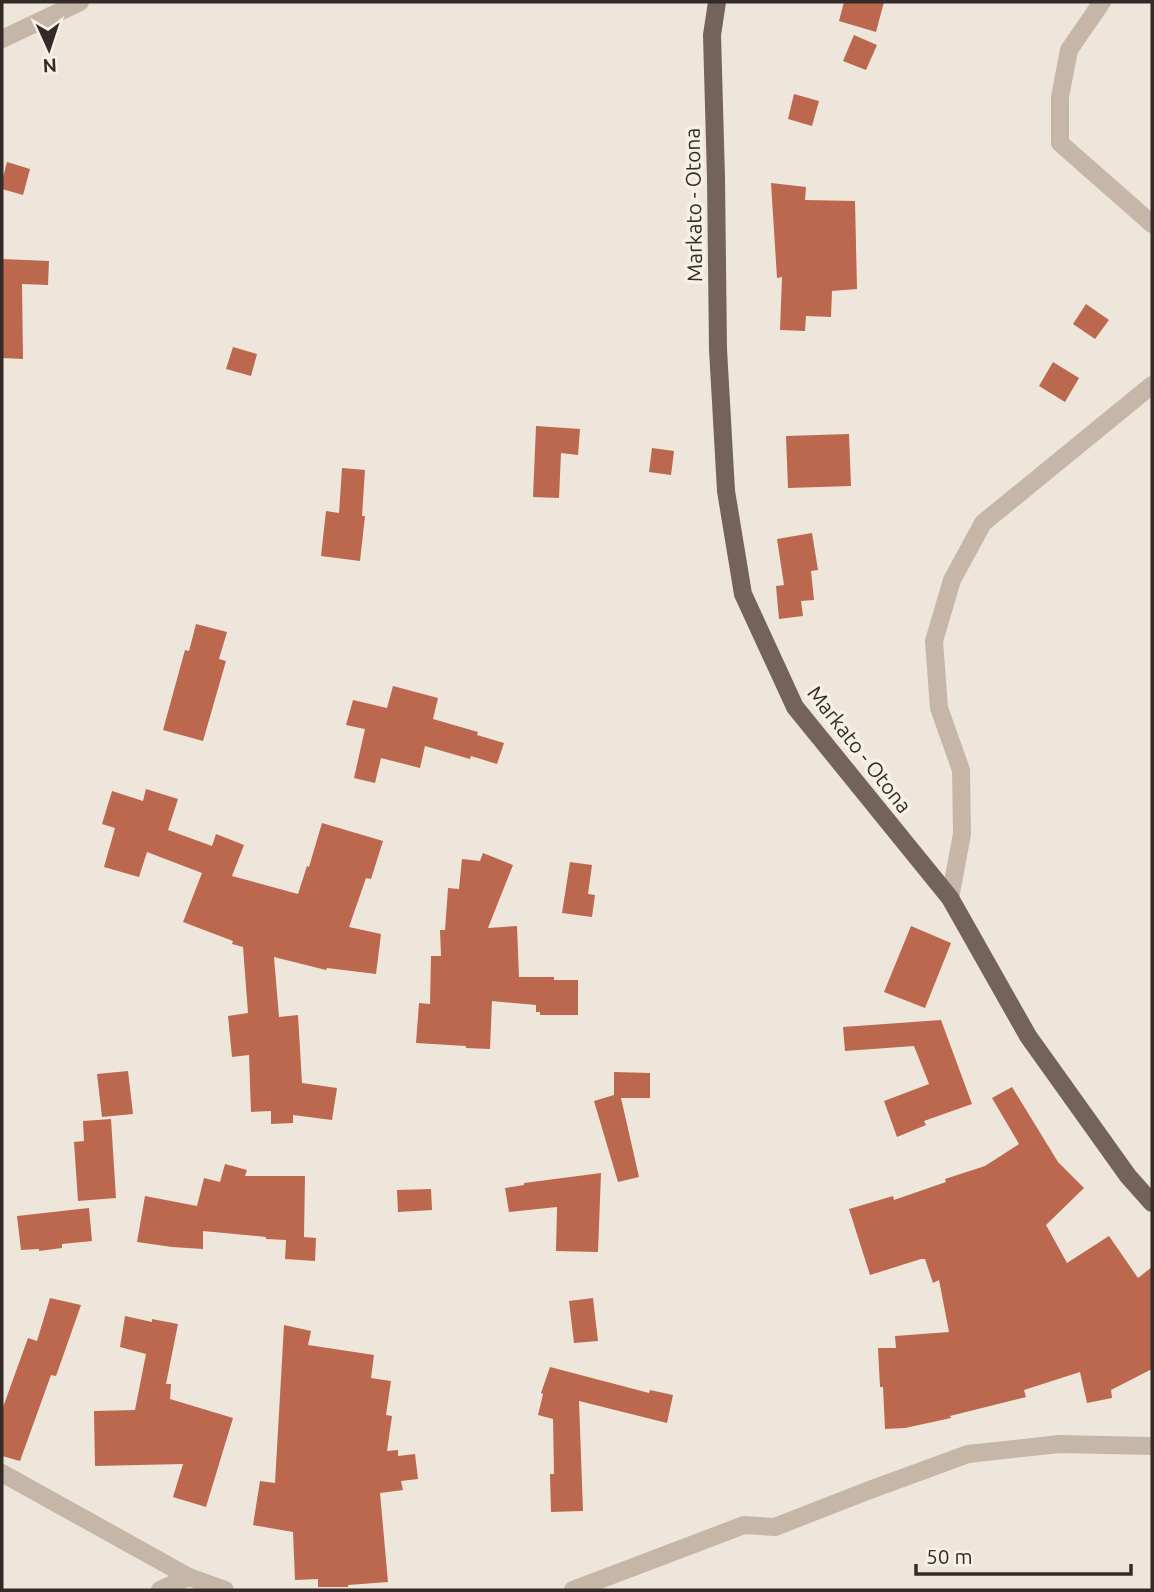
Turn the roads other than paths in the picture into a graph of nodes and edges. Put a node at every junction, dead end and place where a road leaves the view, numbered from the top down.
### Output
1 (80, 2) edge
2 (718, 2) edge
3 (1102, 2) edge
4 (2, 39) edge
5 (1152, 223) edge
6 (1152, 385) edge
7 (950, 898) junction
8 (1152, 1203) edge
9 (1152, 1446) edge
10 (2, 1473) edge
11 (189, 1577) junction
12 (160, 1590) edge
13 (225, 1590) edge
14 (573, 1590) edge

1 - 4 street
2 - 7 main road, Markato - Otona
3 - 5 street
6 - 7 street
7 - 8 main road, Markato - Otona
9 - 14 street
10 - 11 street
11 - 12 street
11 - 13 street

